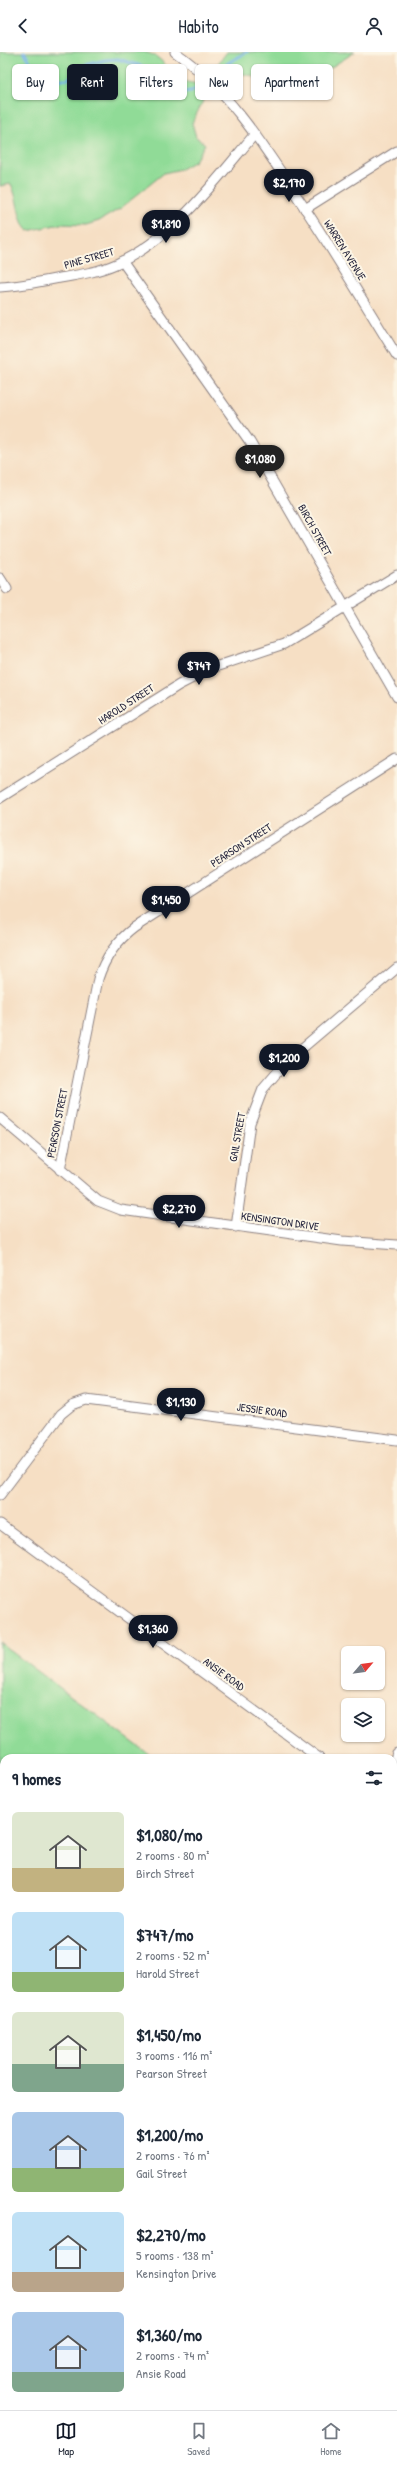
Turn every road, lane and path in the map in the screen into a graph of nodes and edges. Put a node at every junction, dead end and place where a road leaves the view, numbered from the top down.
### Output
1 (175, 52) edge
2 (254, 135) junction
3 (397, 151) edge
4 (305, 209) junction
5 (122, 261) junction
6 (0, 287) edge
7 (397, 356) edge
8 (397, 575) edge
9 (0, 578) edge
10 (7, 590) dead end
11 (344, 608) junction
12 (397, 697) edge
13 (397, 759) edge
14 (0, 798) edge
15 (397, 968) edge
16 (0, 1118) edge
17 (60, 1170) junction
18 (236, 1227) junction
19 (397, 1246) edge
20 (397, 1440) edge
21 (0, 1495) edge
22 (0, 1524) edge
23 (314, 1754) edge

1 - 2 street, WARREN AVENUE
2 - 4 street, WARREN AVENUE
2 - 5 street, PINE STREET
3 - 4 street
4 - 7 street, WARREN AVENUE
5 - 6 street, PINE STREET
5 - 11 street, BIRCH STREET
8 - 11 street, HAROLD STREET
9 - 10 street
11 - 12 street, BIRCH STREET
11 - 14 street, HAROLD STREET
13 - 17 street, PEARSON STREET
15 - 18 street, GAIL STREET
16 - 17 street, KENSINGTON DRIVE
17 - 18 street, KENSINGTON DRIVE
18 - 19 street, KENSINGTON DRIVE
20 - 21 street, JESSIE ROAD
22 - 23 street, ANSIE ROAD

